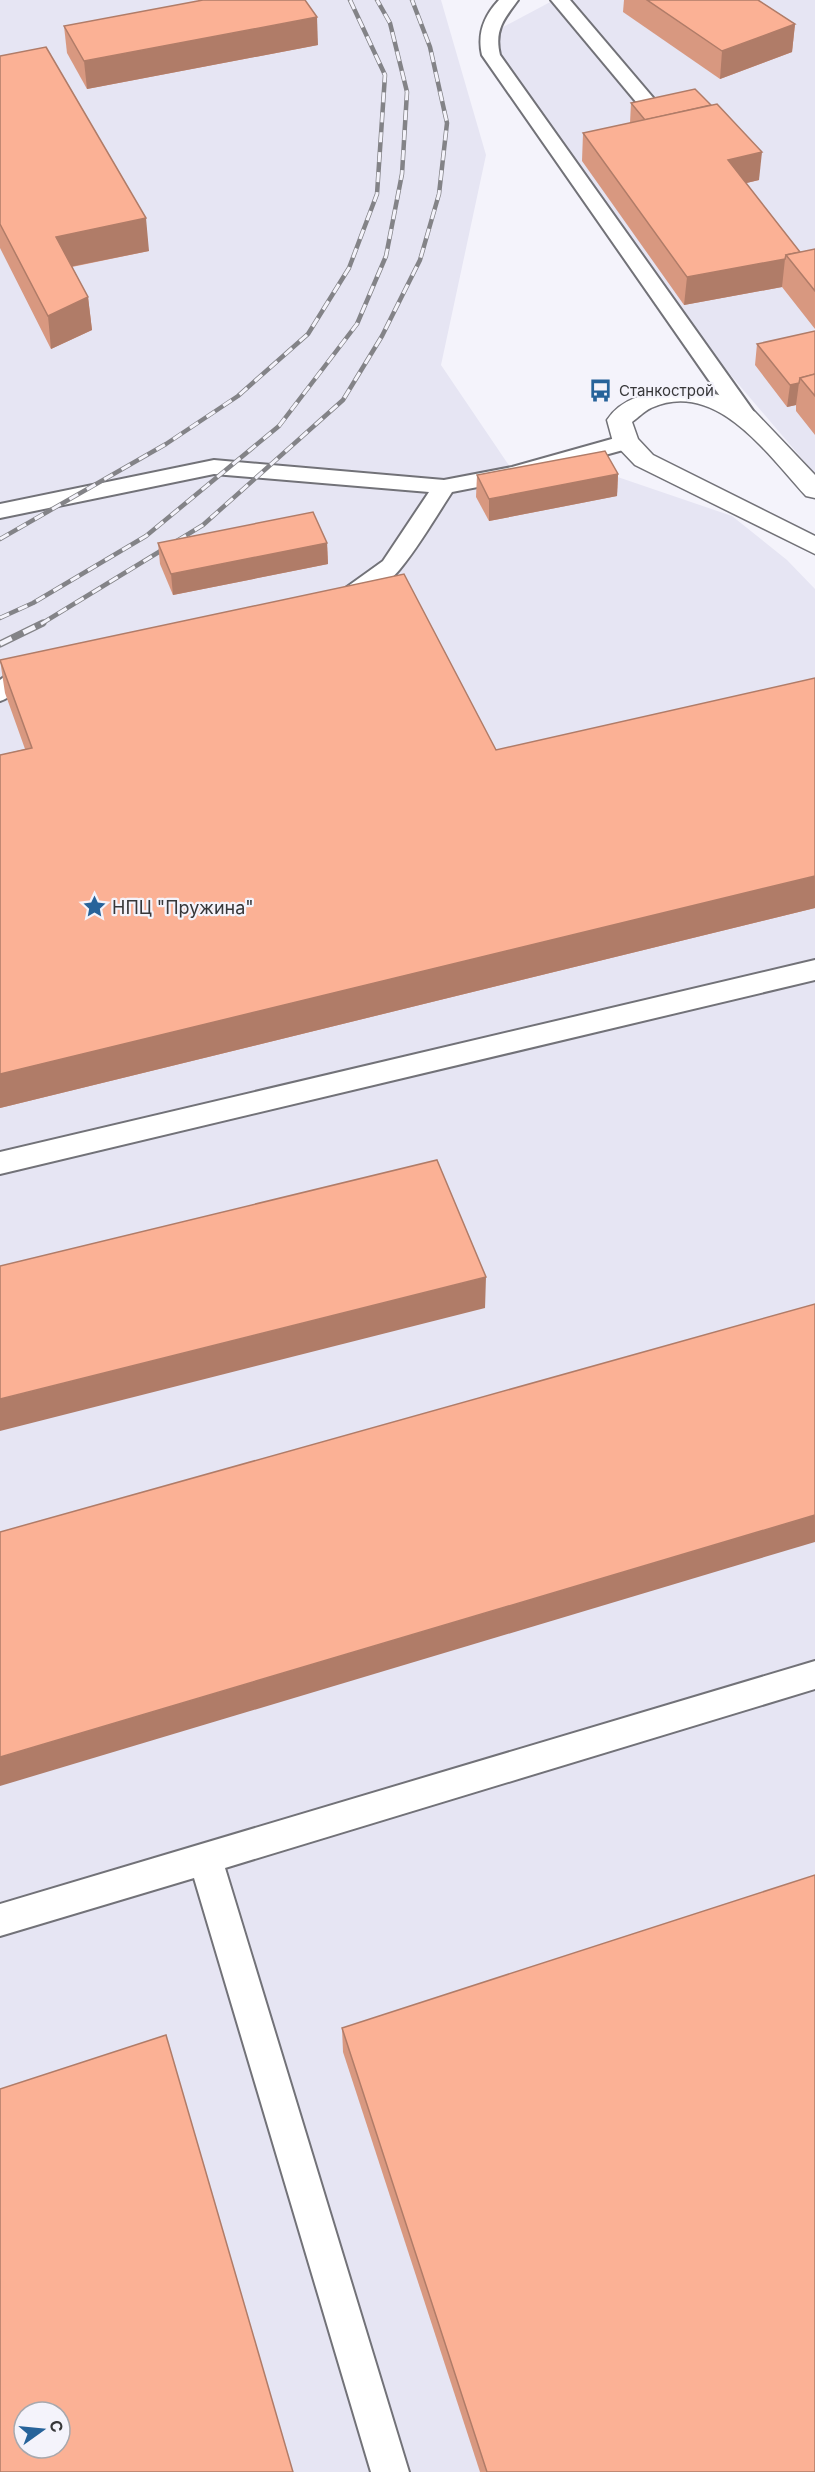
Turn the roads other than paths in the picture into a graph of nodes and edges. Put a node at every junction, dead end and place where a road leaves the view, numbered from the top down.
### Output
1 (509, 0) edge
2 (561, 0) edge
3 (654, 111) edge
4 (746, 417) junction
5 (626, 442) junction
6 (444, 487) junction
7 (815, 490) edge
8 (0, 511) edge
9 (815, 546) edge
10 (318, 607) edge
11 (52, 665) edge
12 (0, 693) edge
13 (815, 970) edge
14 (0, 1163) edge
15 (815, 1675) edge
16 (205, 1858) junction
17 (0, 1920) edge
18 (390, 2472) edge

1 - 4 lane
2 - 3 lane
4 - 5 street
4 - 7 street
5 - 6 lane
5 - 9 street
6 - 8 lane
6 - 10 lane
11 - 12 lane
13 - 14 lane
15 - 16 lane
16 - 17 lane
16 - 18 lane

